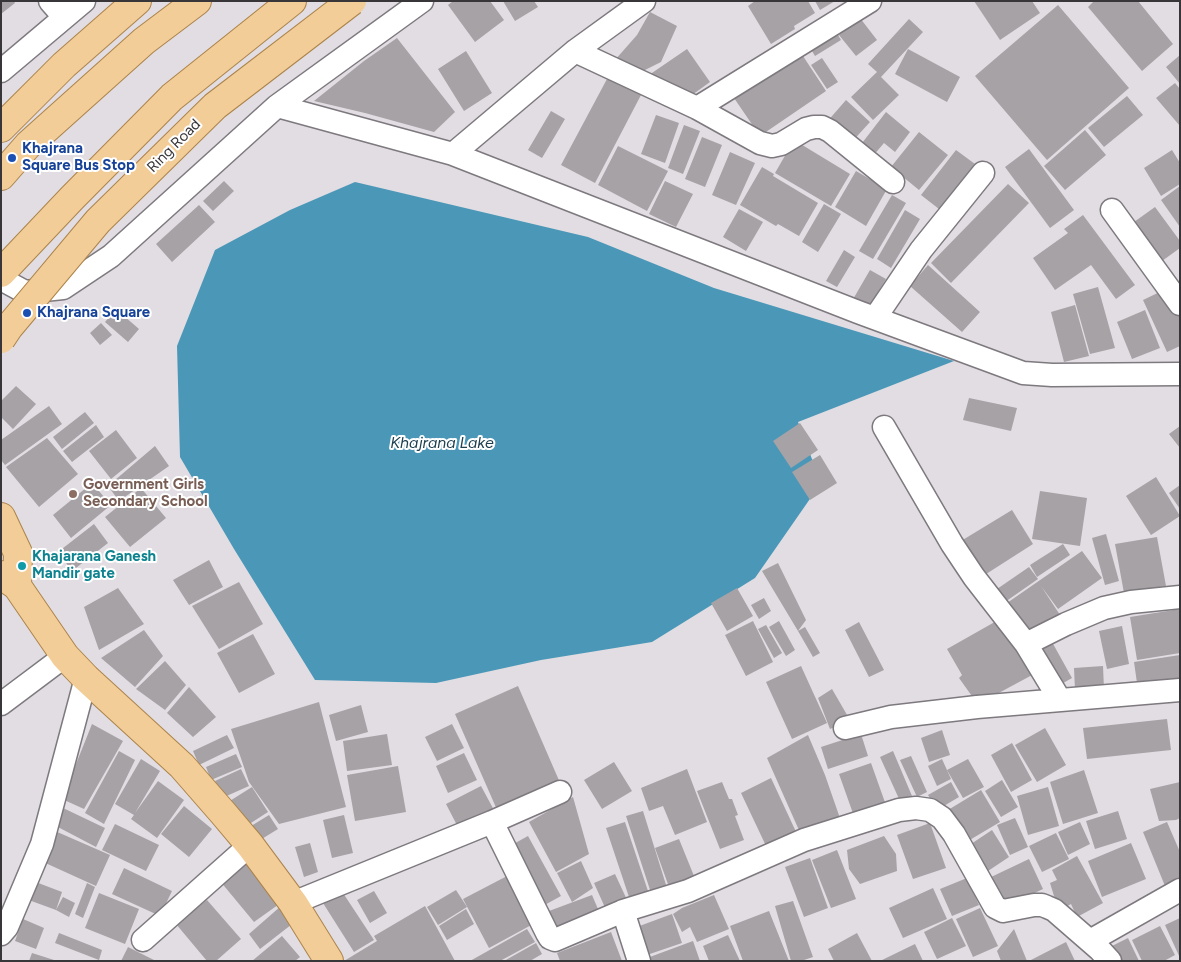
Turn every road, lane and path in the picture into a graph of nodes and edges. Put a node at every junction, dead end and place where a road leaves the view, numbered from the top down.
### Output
1 (84, 1) edge
2 (137, 1) edge
3 (197, 1) edge
4 (292, 1) edge
5 (352, 1) edge
6 (422, 1) edge
7 (644, 1) edge
8 (870, 1) edge
9 (57, 9) edge
10 (575, 51) junction
11 (4, 63) edge
12 (277, 106) junction
13 (697, 108) junction
14 (1, 128) edge
15 (453, 154) junction
16 (983, 173) dead end
17 (1, 176) edge
18 (893, 182) dead end
19 (1112, 210) dead end
20 (1, 273) edge
21 (1, 279) edge
22 (1180, 304) edge
23 (875, 318) junction
24 (1, 339) edge
25 (1180, 374) edge
26 (884, 427) dead end
27 (1, 516) edge
28 (9, 580) edge
29 (1180, 597) edge
30 (1026, 644) junction
31 (66, 656) junction
32 (86, 678) junction
33 (1180, 690) edge
34 (1060, 700) junction
35 (1, 704) edge
36 (846, 728) dead end
37 (560, 792) dead end
38 (492, 822) junction
39 (250, 845) junction
40 (1180, 890) edge
41 (293, 903) junction
42 (623, 911) junction
43 (1, 934) edge
44 (143, 940) dead end
45 (1090, 941) junction
46 (328, 961) edge
47 (639, 961) edge
48 (1110, 961) edge

1 - 9 street
2 - 14 main road
3 - 17 main road
4 - 20 main road
5 - 24 main road, Ring Road, bridge
6 - 12 street
7 - 10 street
8 - 13 street
9 - 11 street
10 - 13 street
10 - 15 street
12 - 15 street
12 - 21 street
13 - 18 street
15 - 23 street
16 - 23 street
19 - 22 street
23 - 25 street
26 - 30 street
27 - 28 main road
28 - 31 main road
29 - 30 street
30 - 34 street
31 - 32 main road
31 - 35 street
32 - 39 main road
32 - 43 street
33 - 34 street
34 - 36 street
37 - 38 street
38 - 41 street
38 - 42 street
39 - 41 main road
39 - 44 street
40 - 45 street
41 - 46 main road
42 - 45 street
42 - 47 street
45 - 48 street

